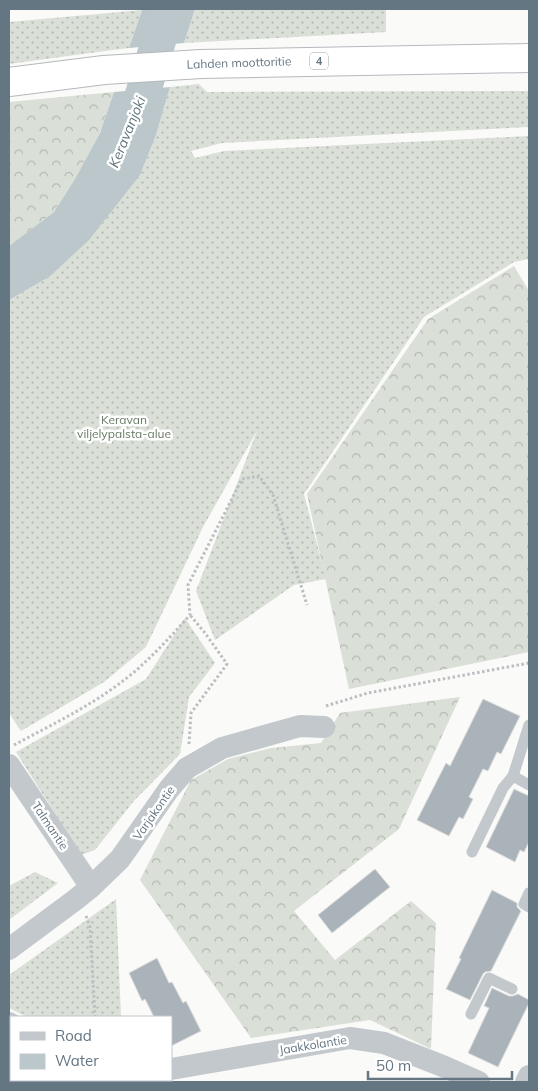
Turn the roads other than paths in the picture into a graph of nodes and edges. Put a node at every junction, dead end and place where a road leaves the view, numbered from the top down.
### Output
1 (529, 58) edge
2 (9, 82) edge
3 (529, 725) edge
4 (324, 727) dead end
5 (9, 765) edge
6 (513, 776) junction
7 (529, 785) edge
8 (472, 852) dead end
9 (83, 893) junction
10 (529, 893) edge
11 (529, 907) edge
12 (9, 949) edge
13 (512, 988) dead end
14 (471, 1014) dead end
15 (172, 1069) edge
16 (529, 1076) edge
17 (479, 1082) edge
18 (526, 1082) edge

1 - 2 highway, Lahden moottoritie / 4
3 - 6 lane
4 - 9 street, Varjakontie
5 - 9 street, Talmantie
6 - 7 lane
6 - 8 lane
9 - 12 street, Varjakontie
10 - 11 lane
13 - 14 lane
15 - 17 street, Jaakkolantie
16 - 18 street

